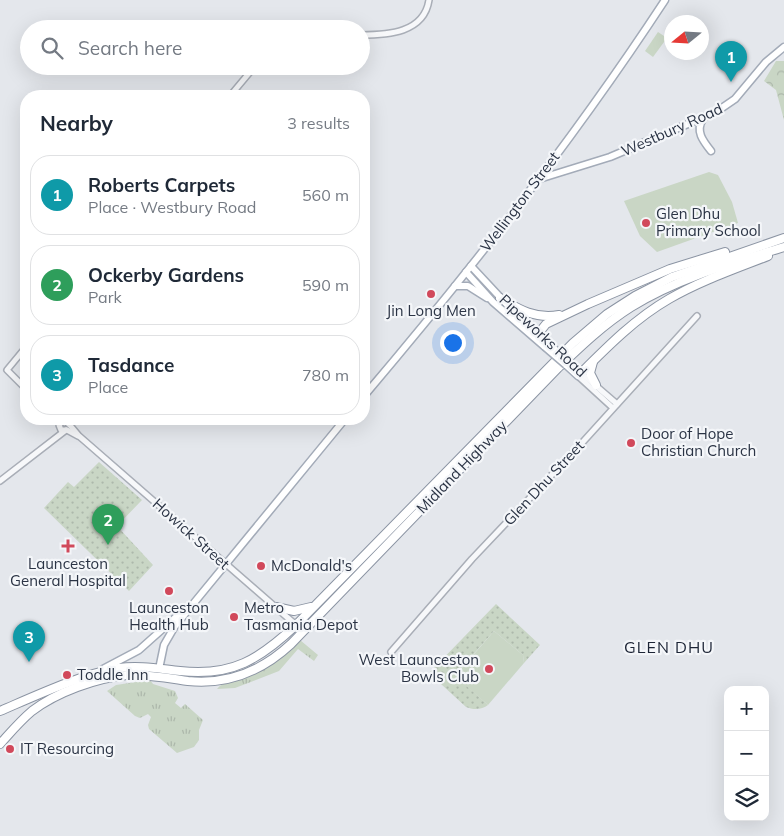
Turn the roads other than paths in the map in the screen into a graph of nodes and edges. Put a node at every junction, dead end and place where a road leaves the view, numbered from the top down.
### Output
1 (429, 0) edge
2 (665, 0) edge
3 (370, 35) edge
4 (784, 47) edge
5 (248, 75) edge
6 (235, 90) edge
7 (704, 118) junction
8 (711, 151) dead end
9 (538, 180) junction
10 (784, 234) edge
11 (784, 238) edge
12 (784, 246) edge
13 (784, 250) edge
14 (468, 269) junction
15 (455, 286) junction
16 (496, 301) junction
17 (573, 311) junction
18 (698, 316) dead end
19 (538, 334) junction
20 (546, 345) junction
21 (20, 354) edge
22 (594, 360) junction
23 (577, 372) junction
24 (20, 383) edge
25 (596, 386) junction
26 (370, 389) edge
27 (615, 406) junction
28 (61, 425) edge
29 (63, 425) edge
30 (64, 425) edge
31 (66, 425) edge
32 (340, 425) edge
33 (67, 430) junction
34 (79, 436) junction
35 (52, 439) junction
36 (0, 481) edge
37 (227, 565) junction
38 (204, 591) junction
39 (313, 606) junction
40 (276, 607) junction
41 (296, 625) junction
42 (304, 631) junction
43 (391, 652) dead end
44 (159, 668) junction
45 (149, 676) junction
46 (80, 679) junction
47 (0, 711) edge
48 (0, 744) edge

1 - 3 street
2 - 9 main road, Wellington Street
4 - 7 main road, Westbury Road
5 - 6 street
7 - 8 main road
7 - 9 main road, Westbury Road
9 - 14 main road, Wellington Street
10 - 17 highway
11 - 39 highway, Midland Highway
12 - 42 highway, Midland Highway
13 - 22 highway
14 - 15 main road, Wellington Street
14 - 16 main road, Pipeworks Road
15 - 16 main road
15 - 26 main road, Wellington Street
16 - 17 highway
16 - 19 main road, Pipeworks Road
16 - 20 main road, Pipeworks Road
17 - 19 highway
18 - 27 street, Glen Dhu Street
19 - 20 main road, Pipeworks Road
20 - 23 main road, Pipeworks Road, bridge
20 - 23 main road, Pipeworks Road, bridge
21 - 24 street
22 - 23 highway
22 - 25 highway
23 - 25 street, Pipeworks Road
23 - 27 street, Pipeworks Road
25 - 27 street, Pipeworks Road
27 - 43 street, Glen Dhu Street
28 - 35 street
29 - 33 street, Howick Street
30 - 33 street
31 - 34 street, Howick Street
32 - 37 main road
33 - 34 street, Howick Street
33 - 35 street
34 - 37 street, Howick Street
35 - 36 street
37 - 38 main road
37 - 40 street, Howick Street
38 - 44 main road
38 - 46 main road
39 - 40 highway
39 - 41 highway, Midland Highway
40 - 41 street, Howick Street
41 - 42 highway, Howick Street
41 - 44 highway, Midland Highway
42 - 45 highway, Midland Highway
44 - 45 highway
44 - 46 highway
45 - 48 highway, Midland Highway
46 - 47 highway

